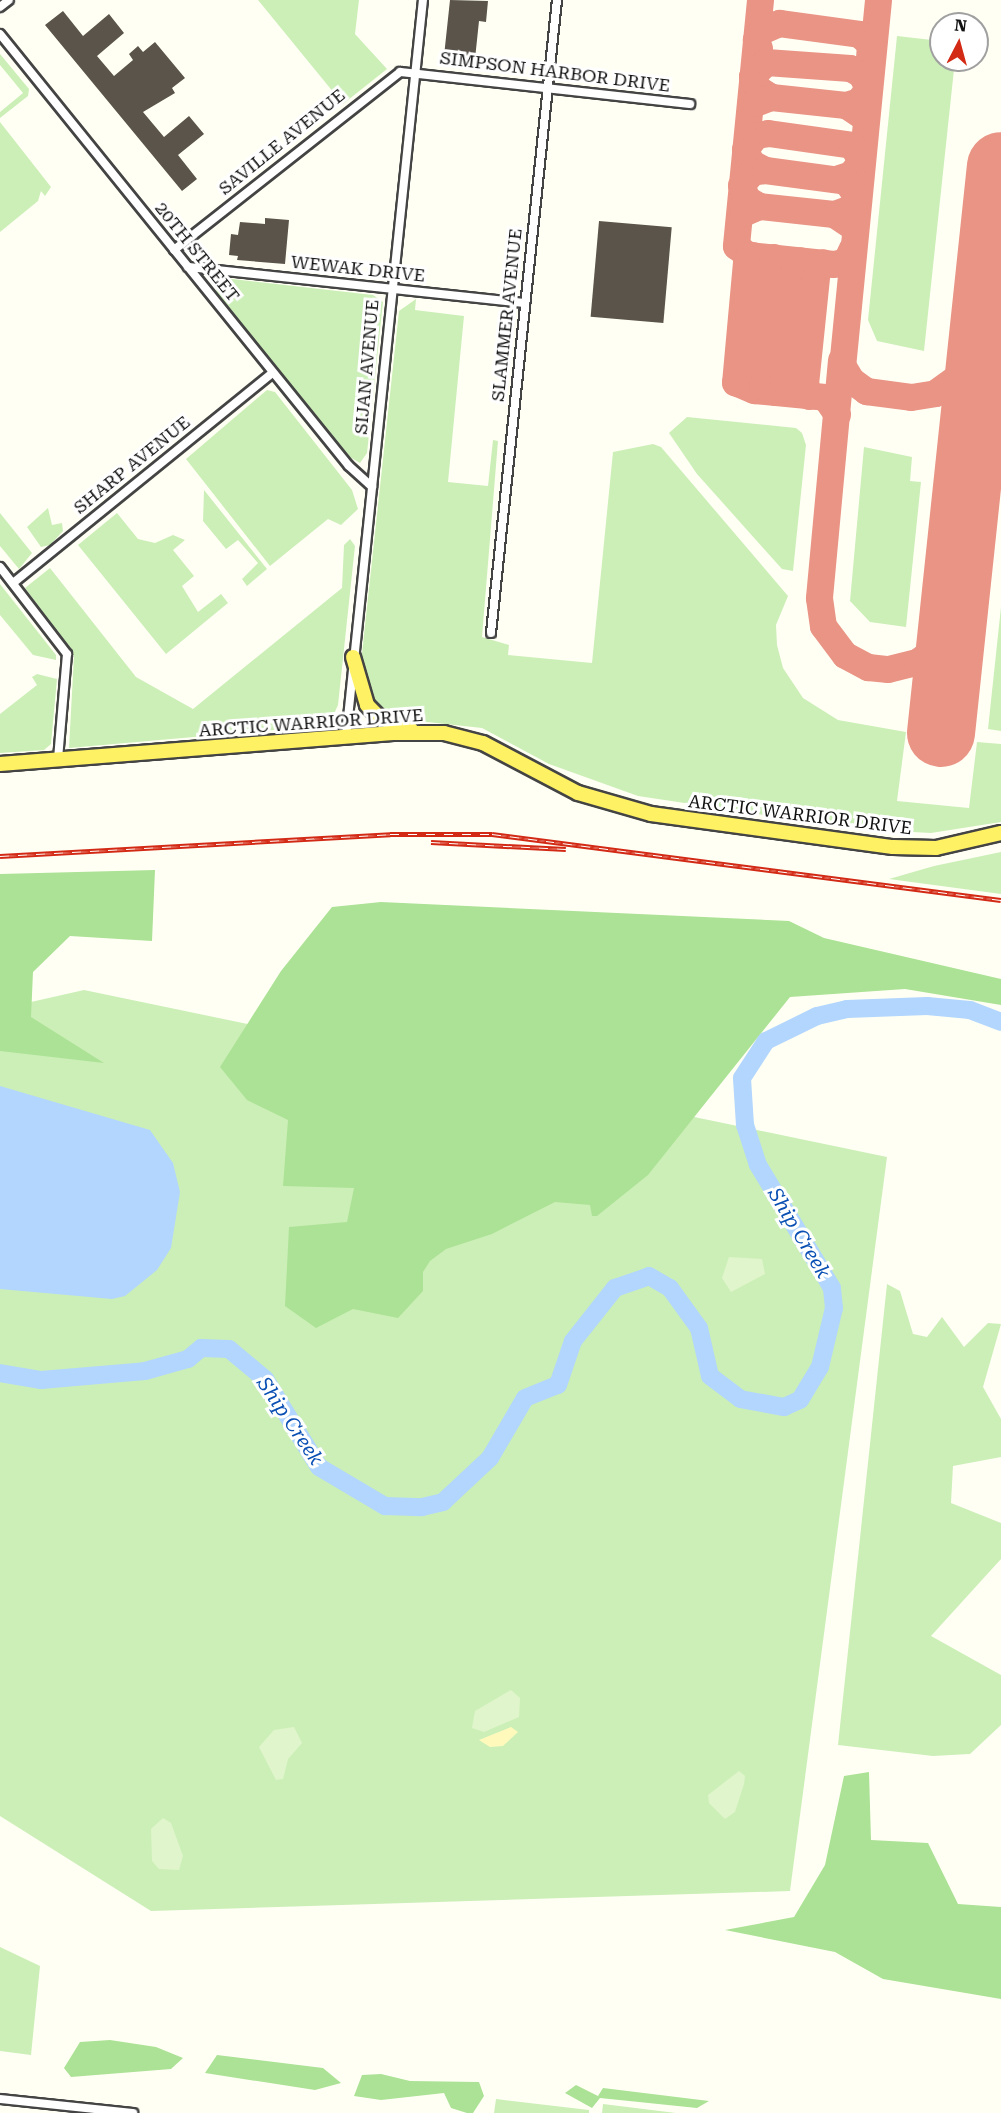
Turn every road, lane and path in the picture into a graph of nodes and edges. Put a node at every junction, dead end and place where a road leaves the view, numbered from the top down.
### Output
1 (9, 0) edge
2 (423, 0) edge
3 (557, 0) edge
4 (0, 7) edge
5 (0, 34) edge
6 (416, 73) junction
7 (547, 90) junction
8 (690, 104) dead end
9 (174, 250) junction
10 (188, 267) junction
11 (391, 289) junction
12 (525, 303) junction
13 (272, 373) junction
14 (372, 488) junction
15 (0, 567) edge
16 (13, 583) junction
17 (491, 633) dead end
18 (353, 657) junction
19 (428, 733) junction
20 (346, 737) junction
21 (58, 759) junction
22 (0, 764) edge
23 (1001, 833) edge
24 (0, 2099) edge
25 (41, 2108) edge
26 (133, 2113) edge

1 - 4 street
2 - 6 street, SIJAN AVENUE
3 - 7 street, SLAMMER AVENUE
5 - 9 street, 20TH STREET
6 - 7 street, SIMPSON HARBOR DRIVE
6 - 9 street, SAVILLE AVENUE
6 - 11 street, SIJAN AVENUE
7 - 8 street, SIMPSON HARBOR DRIVE
7 - 12 street, SLAMMER AVENUE
9 - 10 street, 20TH STREET
10 - 11 street, WEWAK DRIVE
10 - 13 street, 20TH STREET
11 - 12 street, WEWAK DRIVE
11 - 14 street, SIJAN AVENUE
12 - 17 street, SLAMMER AVENUE
13 - 14 street, 20TH STREET
13 - 16 street, SHARP AVENUE
14 - 18 street, SIJAN AVENUE
15 - 16 street
16 - 21 street
18 - 19 main road
18 - 20 street, SIJAN AVENUE
19 - 20 main road, ARCTIC WARRIOR DRIVE
19 - 23 main road, ARCTIC WARRIOR DRIVE
20 - 21 main road, ARCTIC WARRIOR DRIVE
21 - 22 main road, ARCTIC WARRIOR DRIVE
24 - 25 street
25 - 26 street

